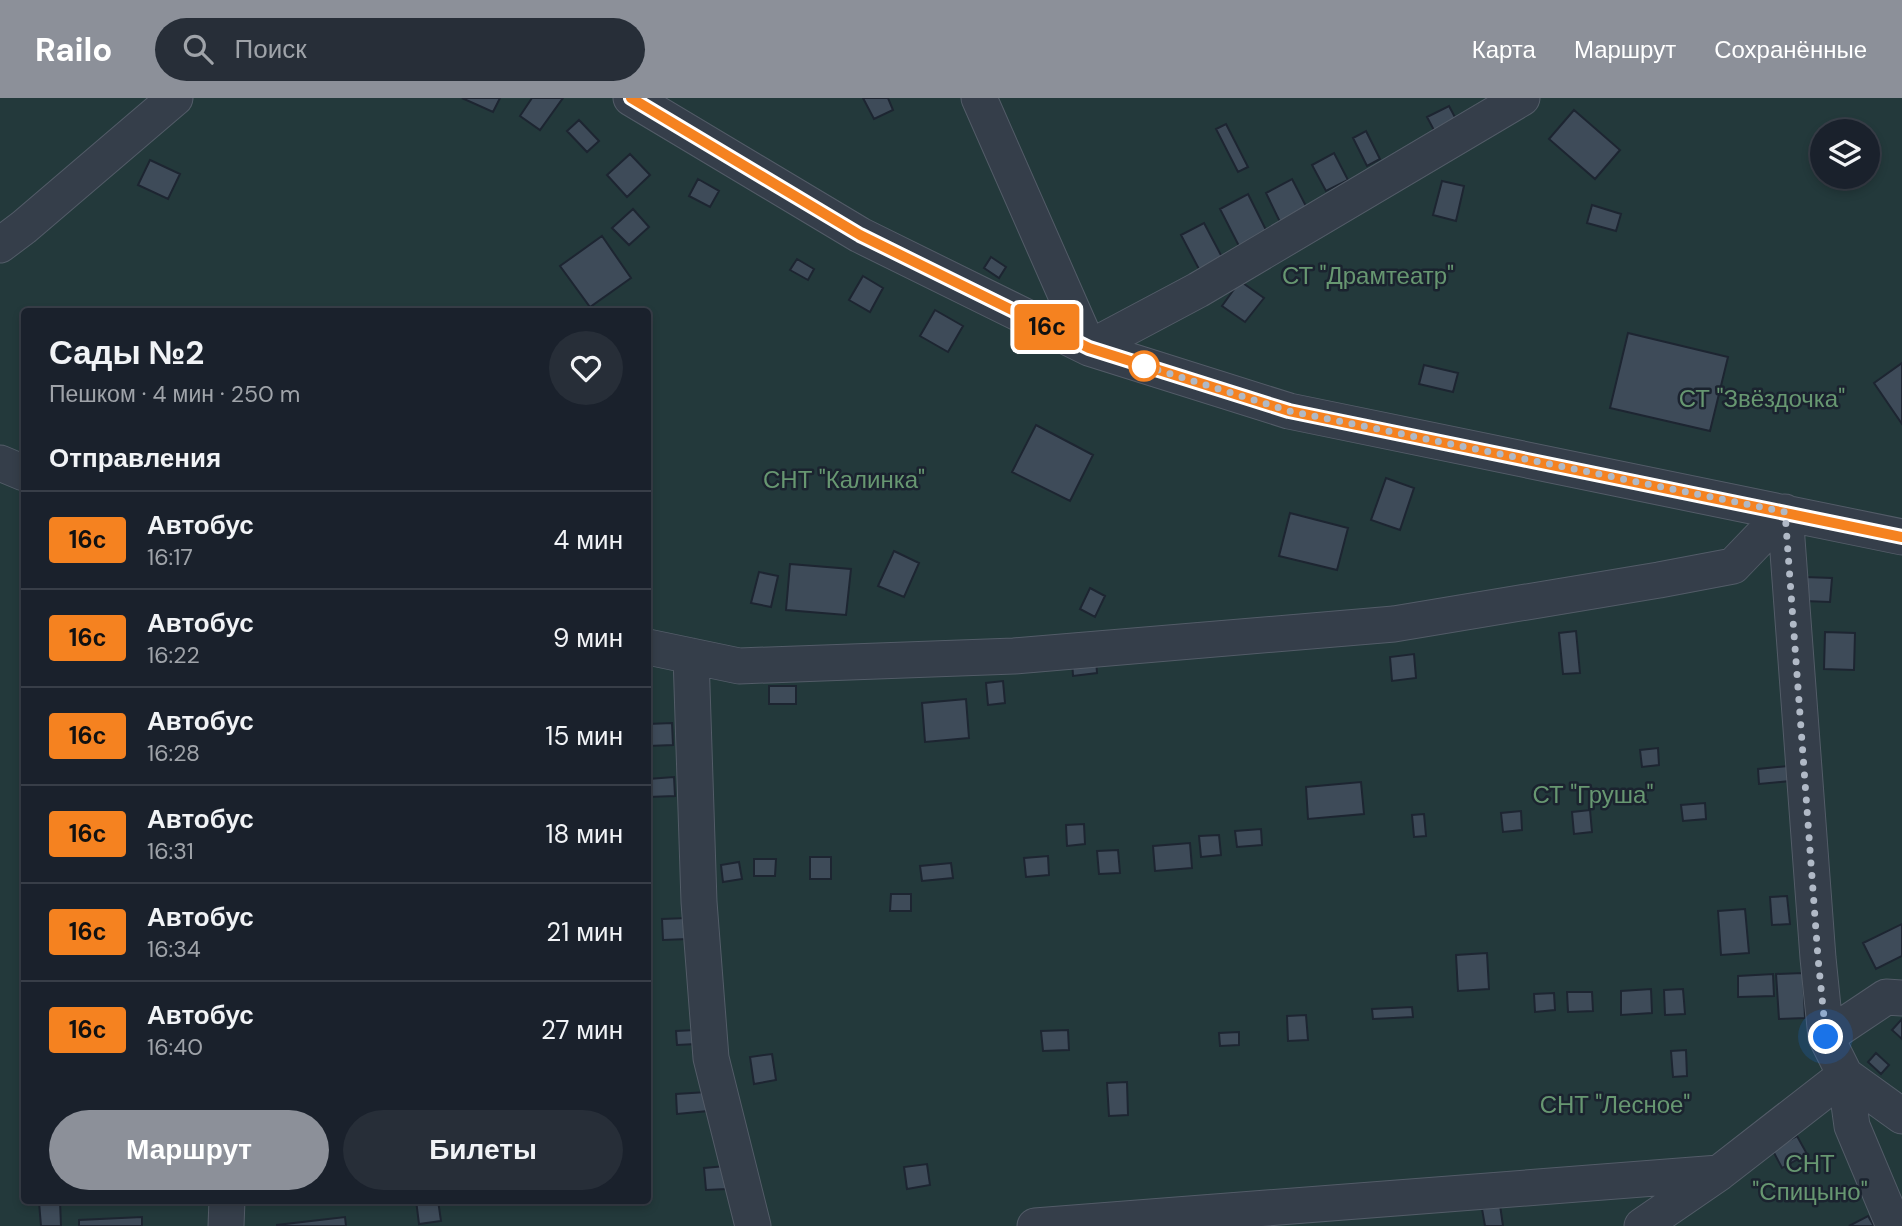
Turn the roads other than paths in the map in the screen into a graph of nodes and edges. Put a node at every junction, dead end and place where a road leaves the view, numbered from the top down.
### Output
1 (174, 98) edge
2 (631, 98) edge
3 (979, 98) edge
4 (1522, 98) edge
5 (0, 245) edge
6 (1089, 348) junction
7 (0, 463) edge
8 (21, 472) edge
9 (1785, 512) junction
10 (1902, 537) edge
11 (651, 648) edge
12 (691, 656) junction
13 (1902, 998) edge
14 (1826, 1037) junction
15 (1845, 1075) junction
16 (1902, 1116) edge
17 (1718, 1173) junction
18 (227, 1204) edge
19 (226, 1226) edge
20 (753, 1226) edge
21 (1035, 1226) edge
22 (1642, 1226) edge
23 (1894, 1226) edge

1 - 5 street
2 - 6 street
3 - 6 street
4 - 6 street
6 - 9 street
7 - 8 street
9 - 10 street
9 - 12 street
9 - 14 street
11 - 12 street
12 - 20 street
13 - 14 street
14 - 15 street
15 - 16 street
15 - 17 street
15 - 23 street
17 - 21 street
17 - 22 street
18 - 19 street

